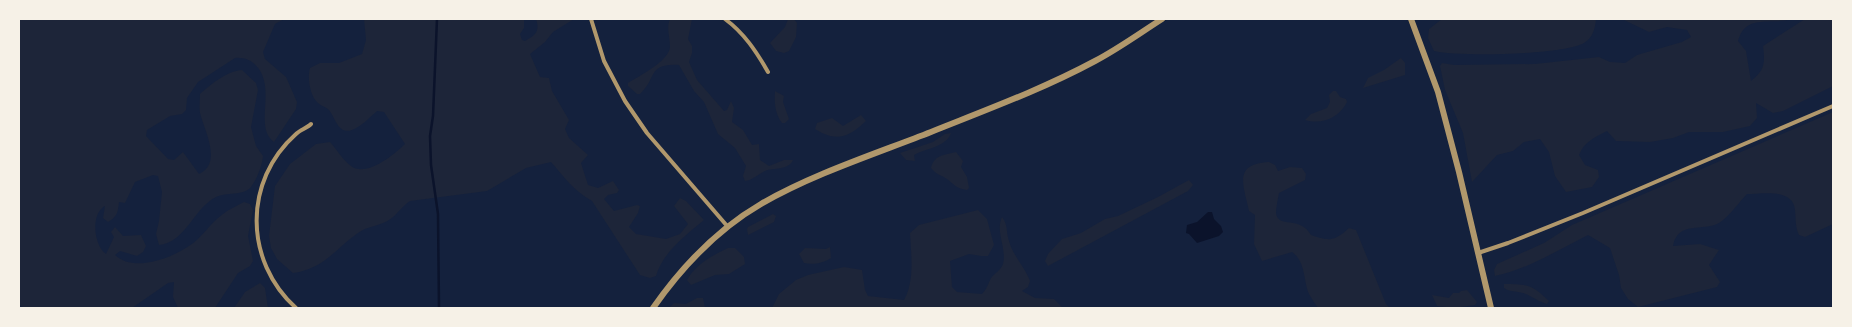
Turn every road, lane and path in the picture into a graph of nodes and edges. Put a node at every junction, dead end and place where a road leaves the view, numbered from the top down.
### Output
1 (591, 19) edge
2 (725, 19) edge
3 (1162, 19) edge
4 (1410, 19) edge
5 (768, 72) dead end
6 (1833, 106) edge
7 (311, 124) dead end
8 (728, 227) junction
9 (1478, 253) junction
10 (296, 308) edge
11 (653, 308) edge
12 (1492, 308) edge

1 - 8 street
2 - 5 street
3 - 8 street
4 - 9 street
6 - 9 street
7 - 10 street
8 - 11 street
9 - 12 street

